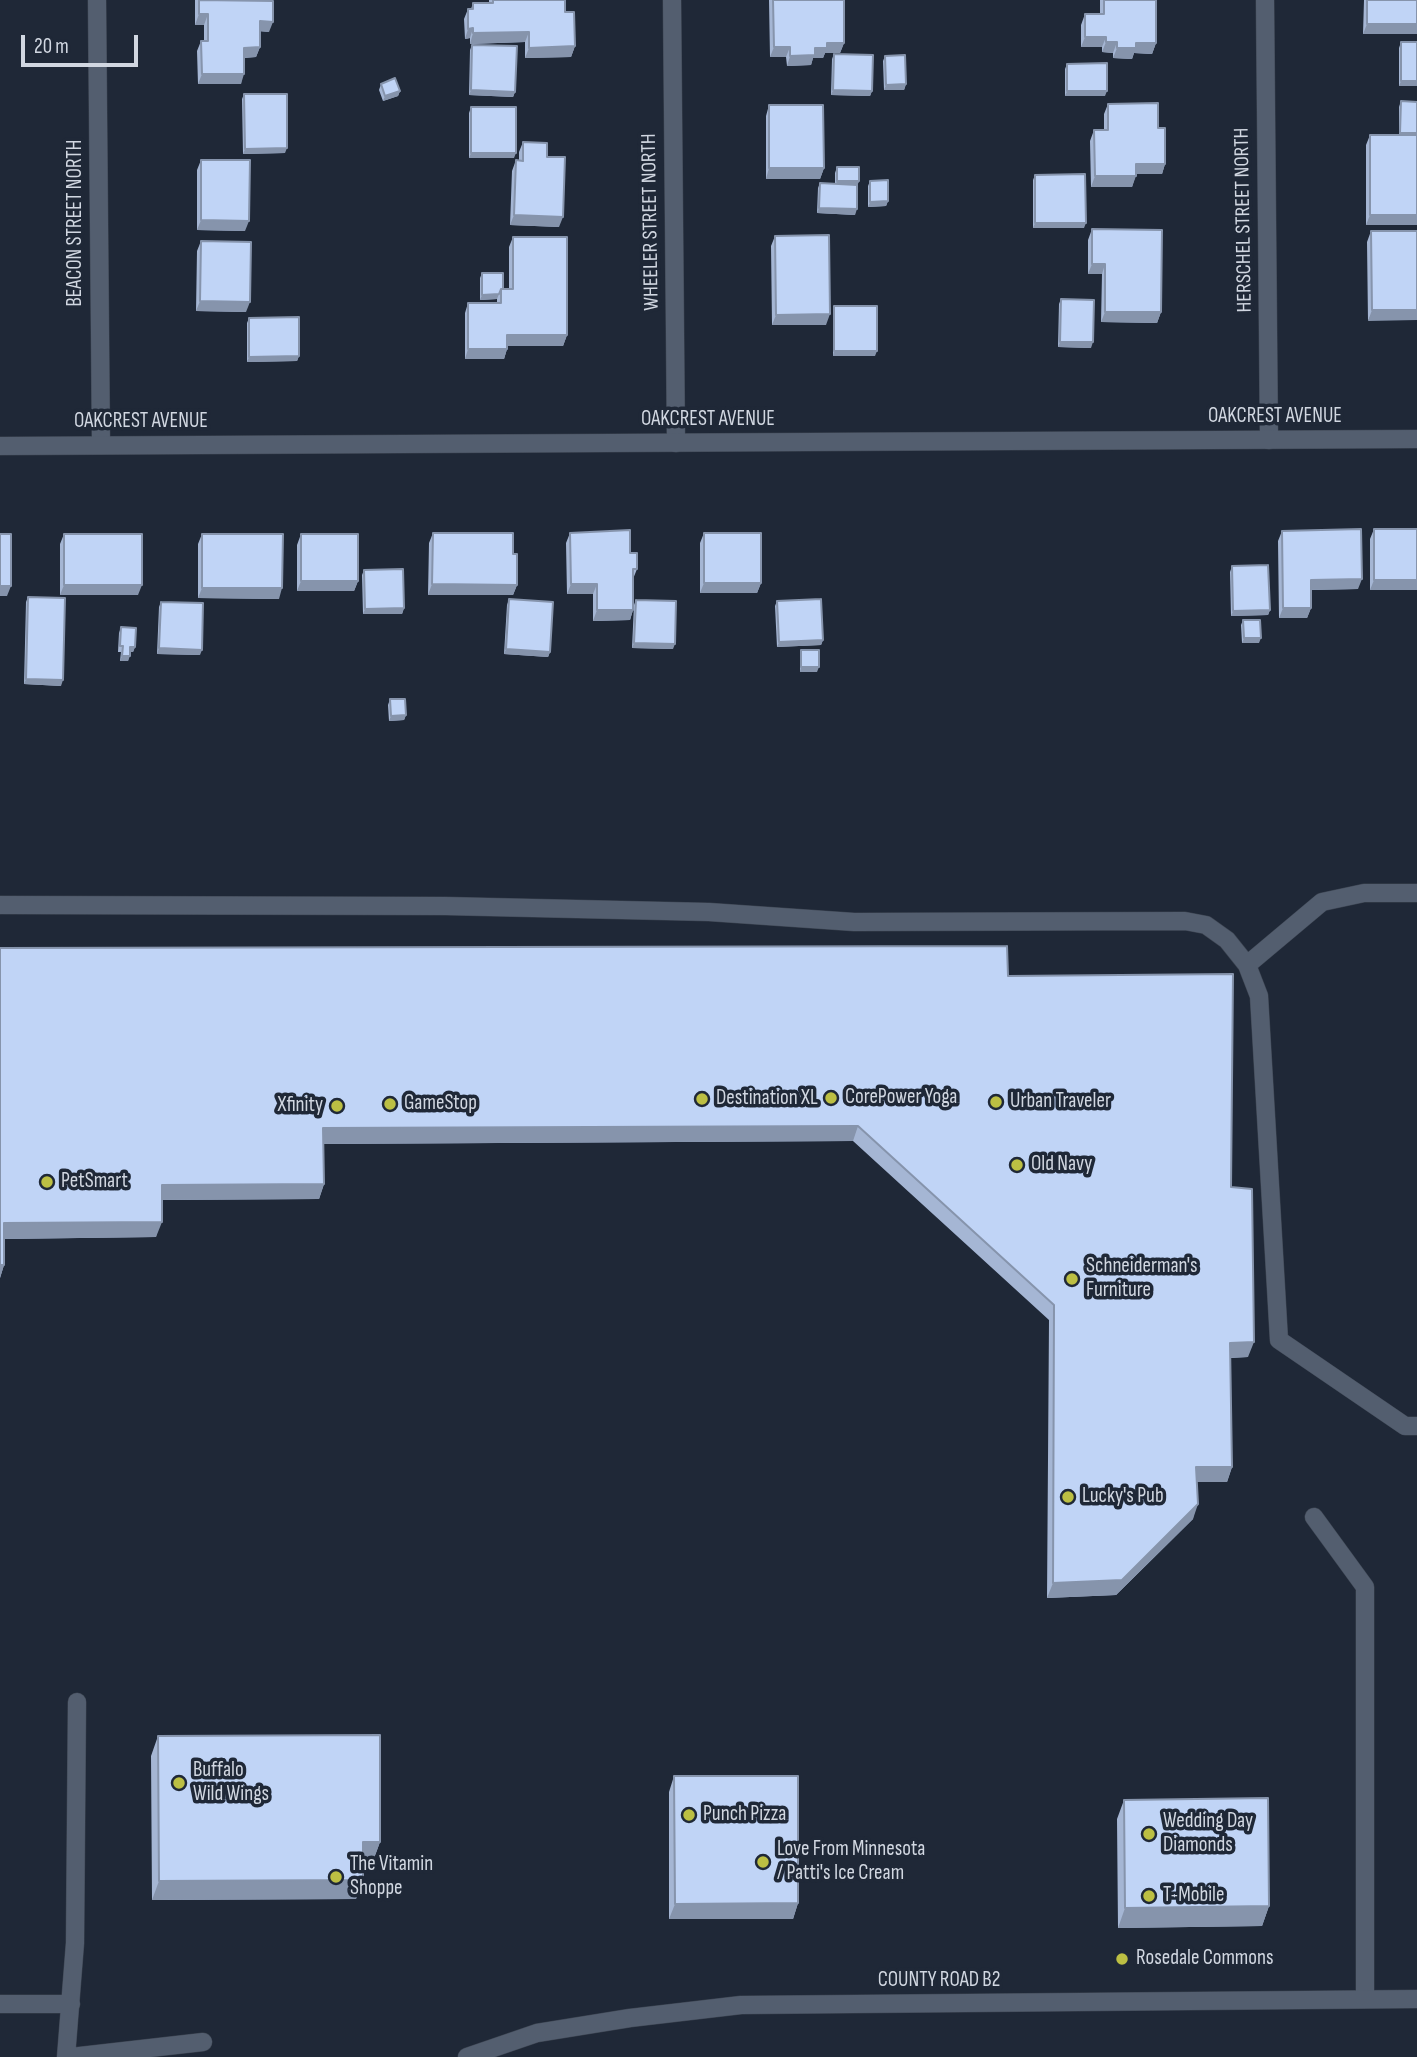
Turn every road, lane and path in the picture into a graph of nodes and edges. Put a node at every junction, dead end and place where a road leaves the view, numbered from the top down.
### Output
1 (97, 0) edge
2 (672, 0) edge
3 (1265, 0) edge
4 (1417, 439) edge
5 (1269, 440) junction
6 (676, 443) junction
7 (101, 445) junction
8 (0, 446) edge
9 (1417, 893) edge
10 (0, 905) edge
11 (1247, 965) junction
12 (1411, 1426) edge
13 (1314, 1517) dead end
14 (78, 1702) dead end
15 (1365, 1999) junction
16 (1417, 1999) edge
17 (0, 2004) edge
18 (71, 2004) junction
19 (203, 2042) dead end
20 (68, 2057) edge
21 (467, 2057) edge

1 - 7 street, BEACON STREET NORTH
2 - 6 street, WHEELER STREET NORTH
3 - 5 street, HERSCHEL STREET NORTH
4 - 5 street, OAKCREST AVENUE
5 - 6 street, OAKCREST AVENUE
6 - 7 street, OAKCREST AVENUE
7 - 8 street, OAKCREST AVENUE
9 - 11 street
10 - 11 street
11 - 12 street
13 - 15 street
14 - 18 street
15 - 16 street, COUNTY ROAD B2
15 - 21 street, COUNTY ROAD B2
17 - 18 street
18 - 20 street
19 - 20 street

